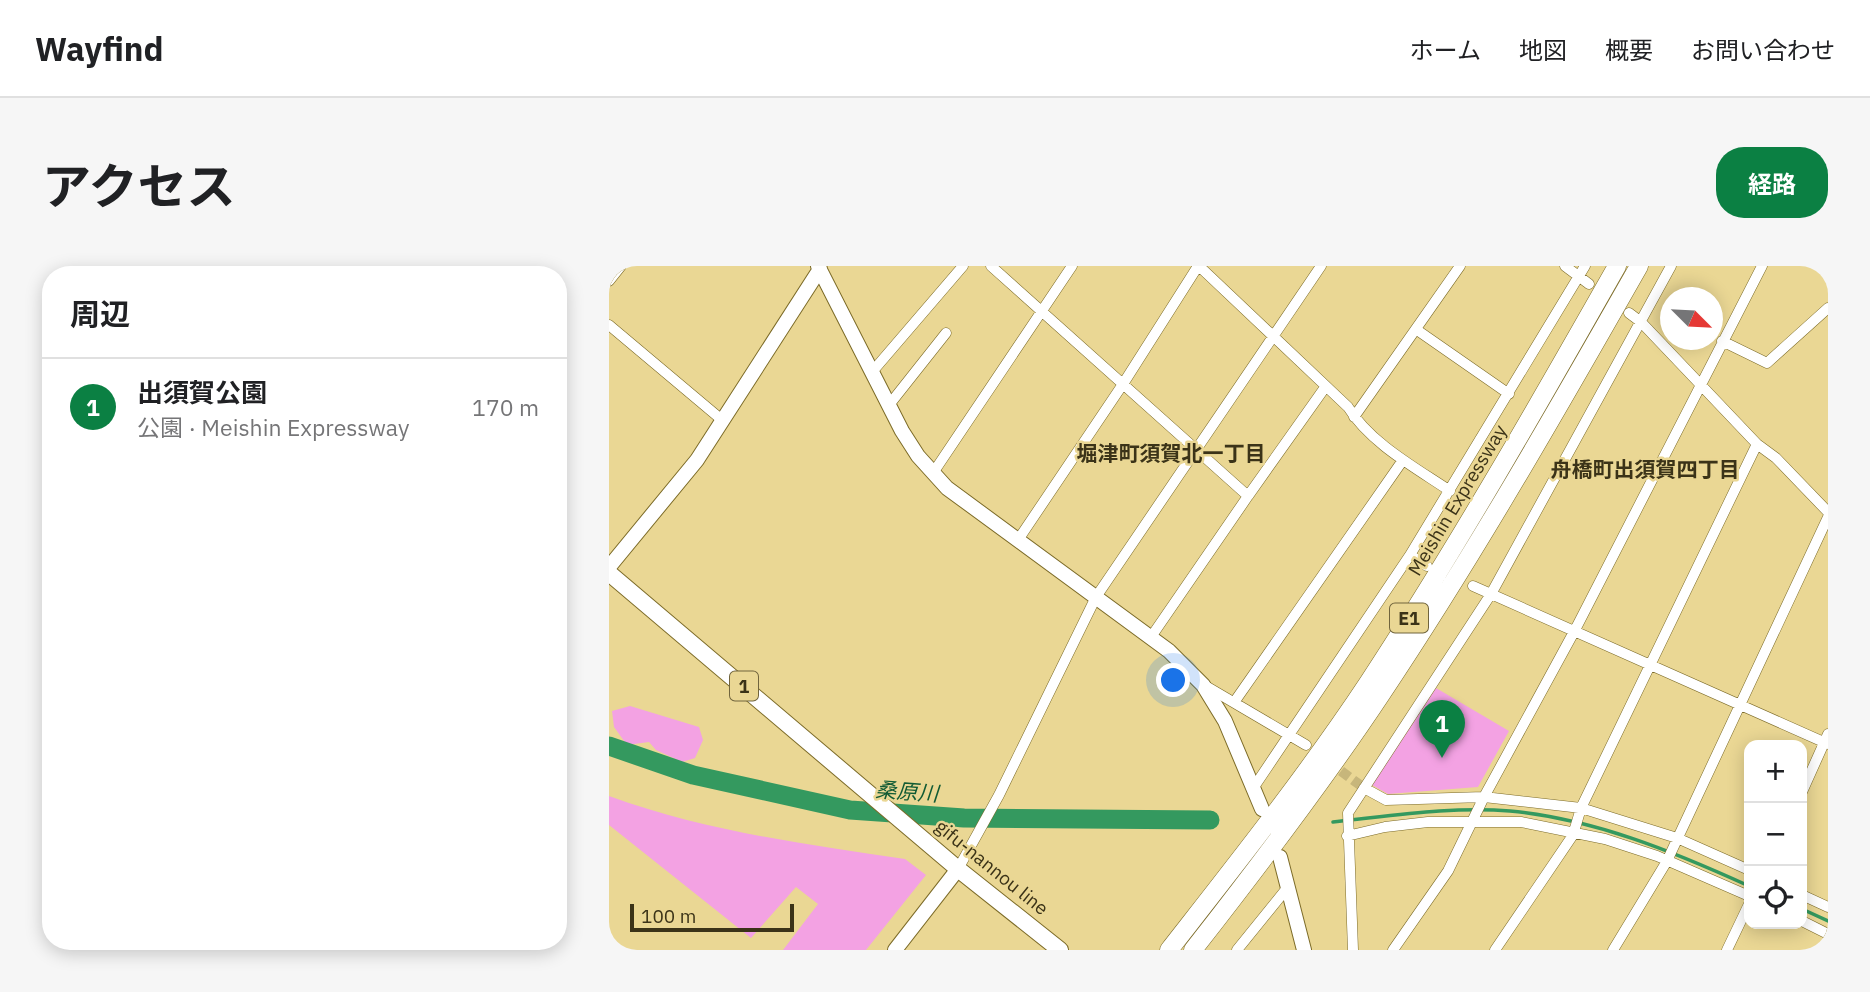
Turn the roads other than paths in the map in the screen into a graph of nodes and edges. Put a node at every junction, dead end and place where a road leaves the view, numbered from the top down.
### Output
1 (621, 266) edge
2 (963, 266) edge
3 (991, 266) edge
4 (1072, 266) edge
5 (1199, 266) edge
6 (1321, 266) edge
7 (1460, 266) edge
8 (1565, 266) edge
9 (1585, 266) edge
10 (1618, 266) edge
11 (1639, 266) edge
12 (1671, 266) edge
13 (1762, 266) edge
14 (820, 267) edge
15 (1579, 276) junction
16 (609, 281) edge
17 (1589, 284) dead end
18 (1828, 308) edge
19 (1042, 311) junction
20 (1629, 313) dead end
21 (1641, 322) junction
22 (609, 325) edge
23 (1417, 330) junction
24 (946, 333) dead end
25 (1273, 335) junction
26 (1723, 339) edge
27 (1723, 341) edge
28 (1717, 350) edge
29 (872, 372) junction
30 (1123, 384) junction
31 (1699, 384) junction
32 (1326, 386) junction
33 (1509, 394) junction
34 (889, 405) junction
35 (1353, 417) junction
36 (722, 420) junction
37 (1757, 444) junction
38 (1196, 450) junction
39 (1402, 460) junction
40 (933, 473) junction
41 (1450, 491) junction
42 (1248, 496) junction
43 (1828, 512) edge
44 (1828, 517) edge
45 (1018, 540) junction
46 (1410, 555) junction
47 (1427, 566) dead end
48 (609, 567) edge
49 (609, 573) edge
50 (1473, 586) dead end
51 (1491, 594) junction
52 (1096, 597) junction
53 (1575, 631) junction
54 (1151, 637) junction
55 (1649, 664) junction
56 (1203, 685) junction
57 (1235, 701) junction
58 (1739, 704) junction
59 (1289, 735) junction
60 (1827, 740) edge
61 (1306, 745) dead end
62 (1807, 782) edge
63 (1254, 788) junction
64 (1364, 788) junction
65 (1482, 800) junction
66 (1262, 809) dead end
67 (1580, 812) junction
68 (1474, 819) junction
69 (1574, 832) junction
70 (1347, 834) junction
71 (1676, 841) junction
72 (1280, 857) dead end
73 (1668, 859) junction
74 (1744, 868) edge
75 (958, 869) junction
76 (1288, 887) junction
77 (1744, 894) edge
78 (1807, 898) edge
79 (1828, 908) edge
80 (1744, 914) edge
81 (1807, 924) edge
82 (1828, 934) edge
83 (895, 950) edge
84 (1061, 950) edge
85 (1169, 950) edge
86 (1193, 950) edge
87 (1237, 950) edge
88 (1304, 950) edge
89 (1353, 950) edge
90 (1393, 950) edge
91 (1495, 950) edge
92 (1613, 950) edge
93 (1727, 950) edge

1 - 16 street
2 - 29 street
3 - 19 street
4 - 19 street
5 - 25 street
5 - 30 street
6 - 25 street
7 - 23 street
8 - 15 street
9 - 15 street
10 - 85 highway, Meishin Expressway / E1
11 - 86 highway, Meishin Expressway / E1
12 - 21 street
13 - 26 street
14 - 29 street
14 - 36 street
15 - 17 street
15 - 33 street
18 - 27 street
19 - 30 street
19 - 40 street
20 - 21 street
21 - 31 street
21 - 51 street
22 - 36 street
23 - 33 street
23 - 35 street
24 - 34 street
25 - 32 street
25 - 38 street
28 - 31 street
29 - 34 street
30 - 38 street
30 - 45 street
31 - 37 street
31 - 53 street
32 - 35 street
32 - 42 street
33 - 41 street
34 - 40 street
35 - 39 street
36 - 48 street
37 - 43 street
37 - 55 street
38 - 42 street
38 - 52 street
39 - 41 street
39 - 57 street
40 - 45 street
41 - 46 street
42 - 54 street
44 - 58 street
45 - 52 street
46 - 47 street
46 - 59 street
49 - 75 main road, gifu-nannou line / 1
50 - 51 street
51 - 53 street
51 - 64 street
52 - 54 street
52 - 75 street
53 - 55 street
53 - 65 street
54 - 56 street
55 - 58 street
55 - 67 street
56 - 57 street
56 - 63 street
57 - 59 street
58 - 60 street
58 - 71 street
59 - 61 street
59 - 63 street
60 - 62 street
63 - 66 street
64 - 65 street
64 - 70 street
65 - 67 street
65 - 68 street
67 - 69 street
67 - 71 street
68 - 69 street
68 - 70 street
68 - 90 street
69 - 73 street
69 - 91 street
70 - 89 street
71 - 73 street
71 - 74 street
72 - 76 street
73 - 77 street
73 - 92 street
75 - 83 street
75 - 84 main road, gifu-nannou line / 1
76 - 87 street
76 - 88 street
78 - 79 street
80 - 93 street
81 - 82 street

